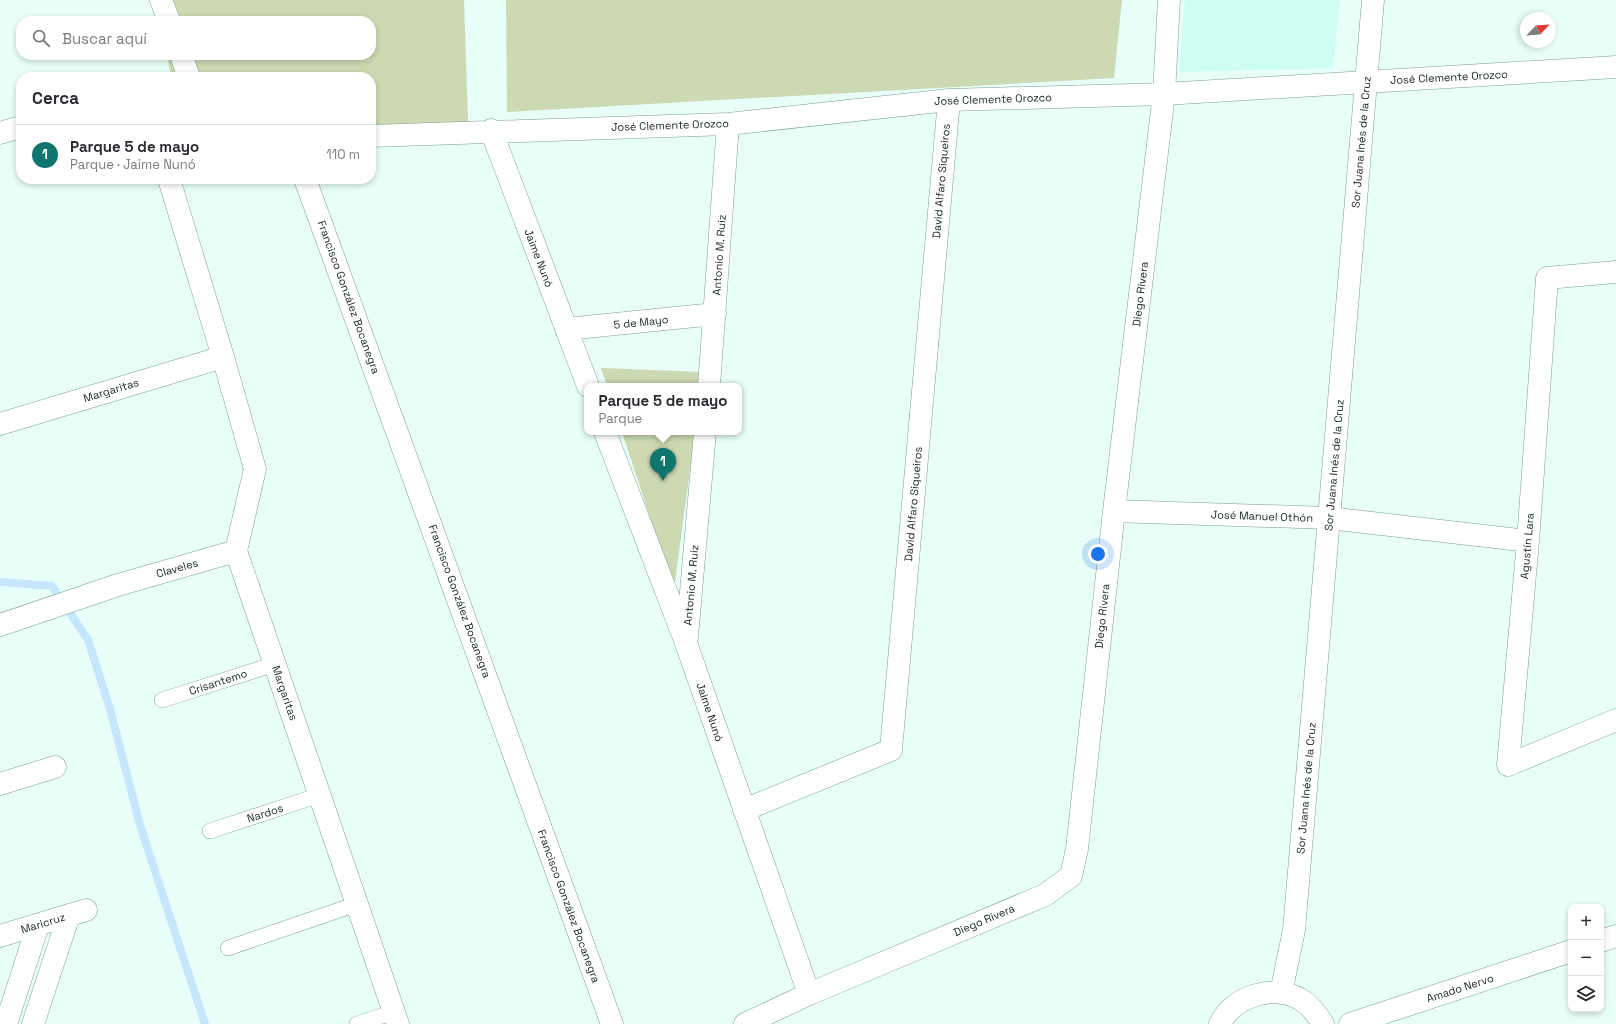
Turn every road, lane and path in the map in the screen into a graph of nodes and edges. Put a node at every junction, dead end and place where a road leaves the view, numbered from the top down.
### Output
1 (161, 0) edge
2 (1170, 0) edge
3 (1373, 0) edge
4 (167, 16) edge
5 (1616, 67) edge
6 (1367, 82) junction
7 (1164, 94) junction
8 (949, 100) junction
9 (728, 124) junction
10 (16, 128) edge
11 (491, 130) junction
12 (0, 133) edge
13 (376, 136) edge
14 (171, 184) edge
15 (308, 184) edge
16 (1616, 272) edge
17 (715, 314) junction
18 (566, 329) junction
19 (223, 357) junction
20 (587, 383) edge
21 (709, 383) edge
22 (0, 424) edge
23 (606, 435) edge
24 (705, 435) edge
25 (1114, 511) junction
26 (1329, 518) junction
27 (1528, 541) junction
28 (236, 551) junction
29 (4, 624) edge
30 (686, 643) junction
31 (275, 664) junction
32 (162, 700) dead end
33 (1616, 720) edge
34 (55, 767) dead end
35 (0, 784) edge
36 (320, 795) junction
37 (744, 810) junction
38 (210, 831) dead end
39 (357, 904) junction
40 (38, 924) junction
41 (0, 936) edge
42 (1616, 936) edge
43 (1604, 940) edge
44 (228, 948) dead end
45 (1568, 952) edge
46 (1281, 992) junction
47 (809, 994) junction
48 (396, 1018) edge
49 (6, 1024) edge
50 (33, 1024) edge
51 (357, 1024) edge
52 (612, 1024) edge
53 (745, 1024) edge
54 (1220, 1024) edge
55 (1323, 1024) edge
56 (1350, 1024) edge

1 - 4 street
2 - 7 street, Diego Rivera
3 - 6 street, Sor Juana Inés de la Cruz
5 - 6 street, José Clemente Orozco
6 - 7 street, José Clemente Orozco
6 - 26 street, Sor Juana Inés de la Cruz
7 - 8 street, José Clemente Orozco
7 - 25 street, Diego Rivera
8 - 9 street, José Clemente Orozco
8 - 37 street, David Alfaro Siqueiros
9 - 11 street, José Clemente Orozco
9 - 17 street, Antonio M. Ruiz
10 - 12 street
11 - 13 street, José Clemente Orozco
11 - 18 street, Jaime Nunó
14 - 19 street
15 - 52 street, Francisco González Bocanegra
16 - 27 street, Agustín Lara
17 - 18 street, 5 de Mayo
17 - 21 street, Antonio M. Ruiz
18 - 20 street, Jaime Nunó
19 - 22 street, Margaritas
19 - 28 street
23 - 30 street, Jaime Nunó
24 - 30 street, Antonio M. Ruiz
25 - 26 street, José Manuel Othón
25 - 47 street, Diego Rivera
26 - 27 street, José Manuel Othón
26 - 46 street, Sor Juana Inés de la Cruz
27 - 33 street, Agustín Lara
28 - 29 street, Claveles
28 - 31 street, Margaritas
30 - 37 street, Jaime Nunó
31 - 32 lane, Crisantemo
31 - 36 street, Margaritas
34 - 35 street
36 - 38 lane, Nardos
36 - 39 street, Margaritas
37 - 47 street, Jaime Nunó
39 - 44 lane
39 - 48 street, Margaritas
40 - 41 street, Maricruz
40 - 49 street
40 - 50 street, Maricruz
42 - 43 street
45 - 56 street, Amado Nervo
46 - 54 street
46 - 55 street
47 - 53 street, Diego Rivera
48 - 51 lane

